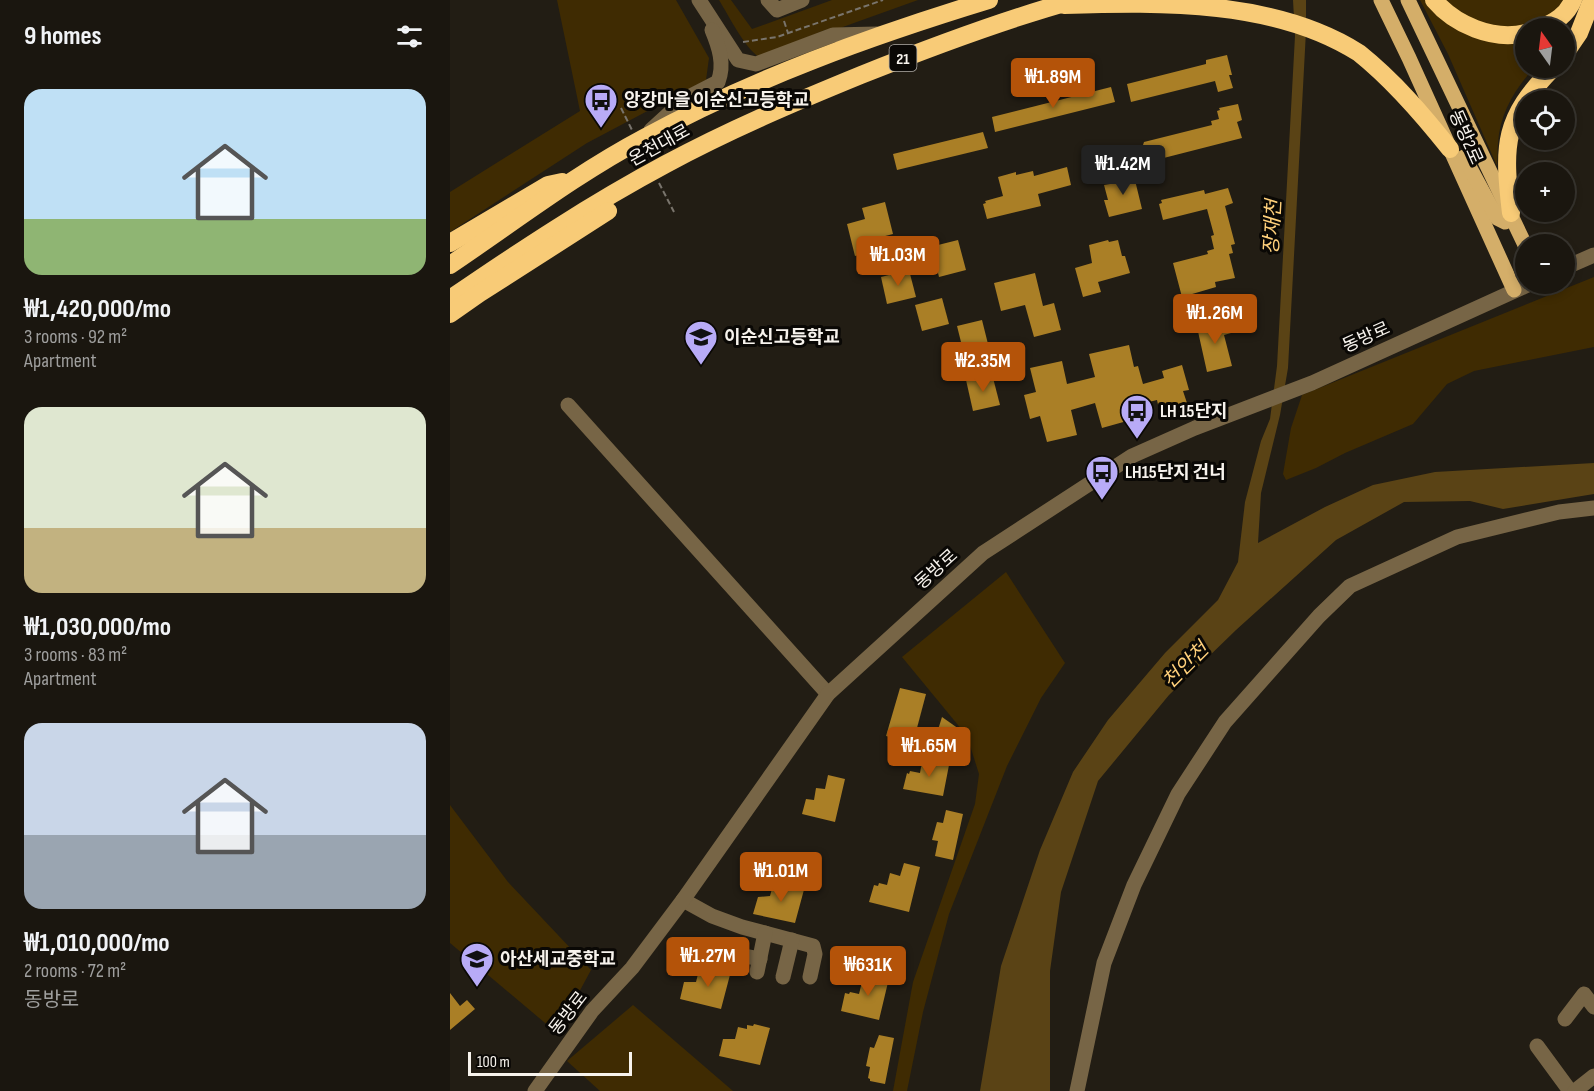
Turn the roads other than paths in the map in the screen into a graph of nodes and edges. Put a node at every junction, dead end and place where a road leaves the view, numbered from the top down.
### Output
1 (768, 0) edge
2 (802, 0) edge
3 (989, 0) edge
4 (1076, 0) edge
5 (1381, 0) edge
6 (1408, 0) edge
7 (1434, 0) edge
8 (1573, 0) edge
9 (1592, 0) edge
10 (701, 2) edge
11 (1057, 5) junction
12 (1559, 18) edge
13 (887, 34) junction
14 (1515, 35) edge
15 (1575, 39) edge
16 (1543, 78) edge
17 (1439, 123) junction
18 (735, 129) junction
19 (642, 139) junction
20 (1450, 149) junction
21 (578, 178) junction
22 (1511, 213) junction
23 (1520, 234) edge
24 (450, 243) edge
25 (1594, 255) edge
26 (1575, 263) edge
27 (450, 265) edge
28 (1514, 290) joint
29 (450, 299) edge
30 (450, 314) edge
31 (568, 405) dead end
32 (1594, 508) edge
33 (828, 694) junction
34 (683, 900) junction
35 (765, 933) junction
36 (792, 940) junction
37 (719, 951) dead end
38 (783, 977) dead end
39 (810, 977) dead end
40 (1594, 1007) edge
41 (1565, 1019) dead end
42 (1537, 1046) dead end
43 (1594, 1076) edge
44 (534, 1091) edge
45 (1077, 1091) edge
46 (1570, 1091) edge
47 (1575, 1091) edge

1 - 2 street
3 - 13 highway, 온천대로 / 21
4 - 11 highway, 온천대로 / 21
5 - 17 main road, 동방2로
6 - 22 main road, 동방2로
7 - 14 highway
8 - 12 highway
9 - 15 highway
10 - 13 street
10 - 19 street
11 - 18 highway, 온천대로 / 21
11 - 20 highway
13 - 19 highway, 온천대로 / 21
16 - 22 highway
17 - 20 main road, 동방2로
17 - 22 main road
18 - 29 highway, 온천대로 / 21
18 - 30 highway
19 - 21 highway, 온천대로 / 21
20 - 28 main road, 동방2로
21 - 24 highway
21 - 27 highway, 온천대로 / 21
22 - 23 main road, 동방2로
25 - 26 street
28 - 33 street, 동방로
31 - 33 street
32 - 45 street
33 - 34 street, 동방로
34 - 35 street
34 - 44 street, 동방로
35 - 36 street
35 - 37 street
36 - 38 street
36 - 39 street
40 - 41 street
42 - 46 street
43 - 47 street

